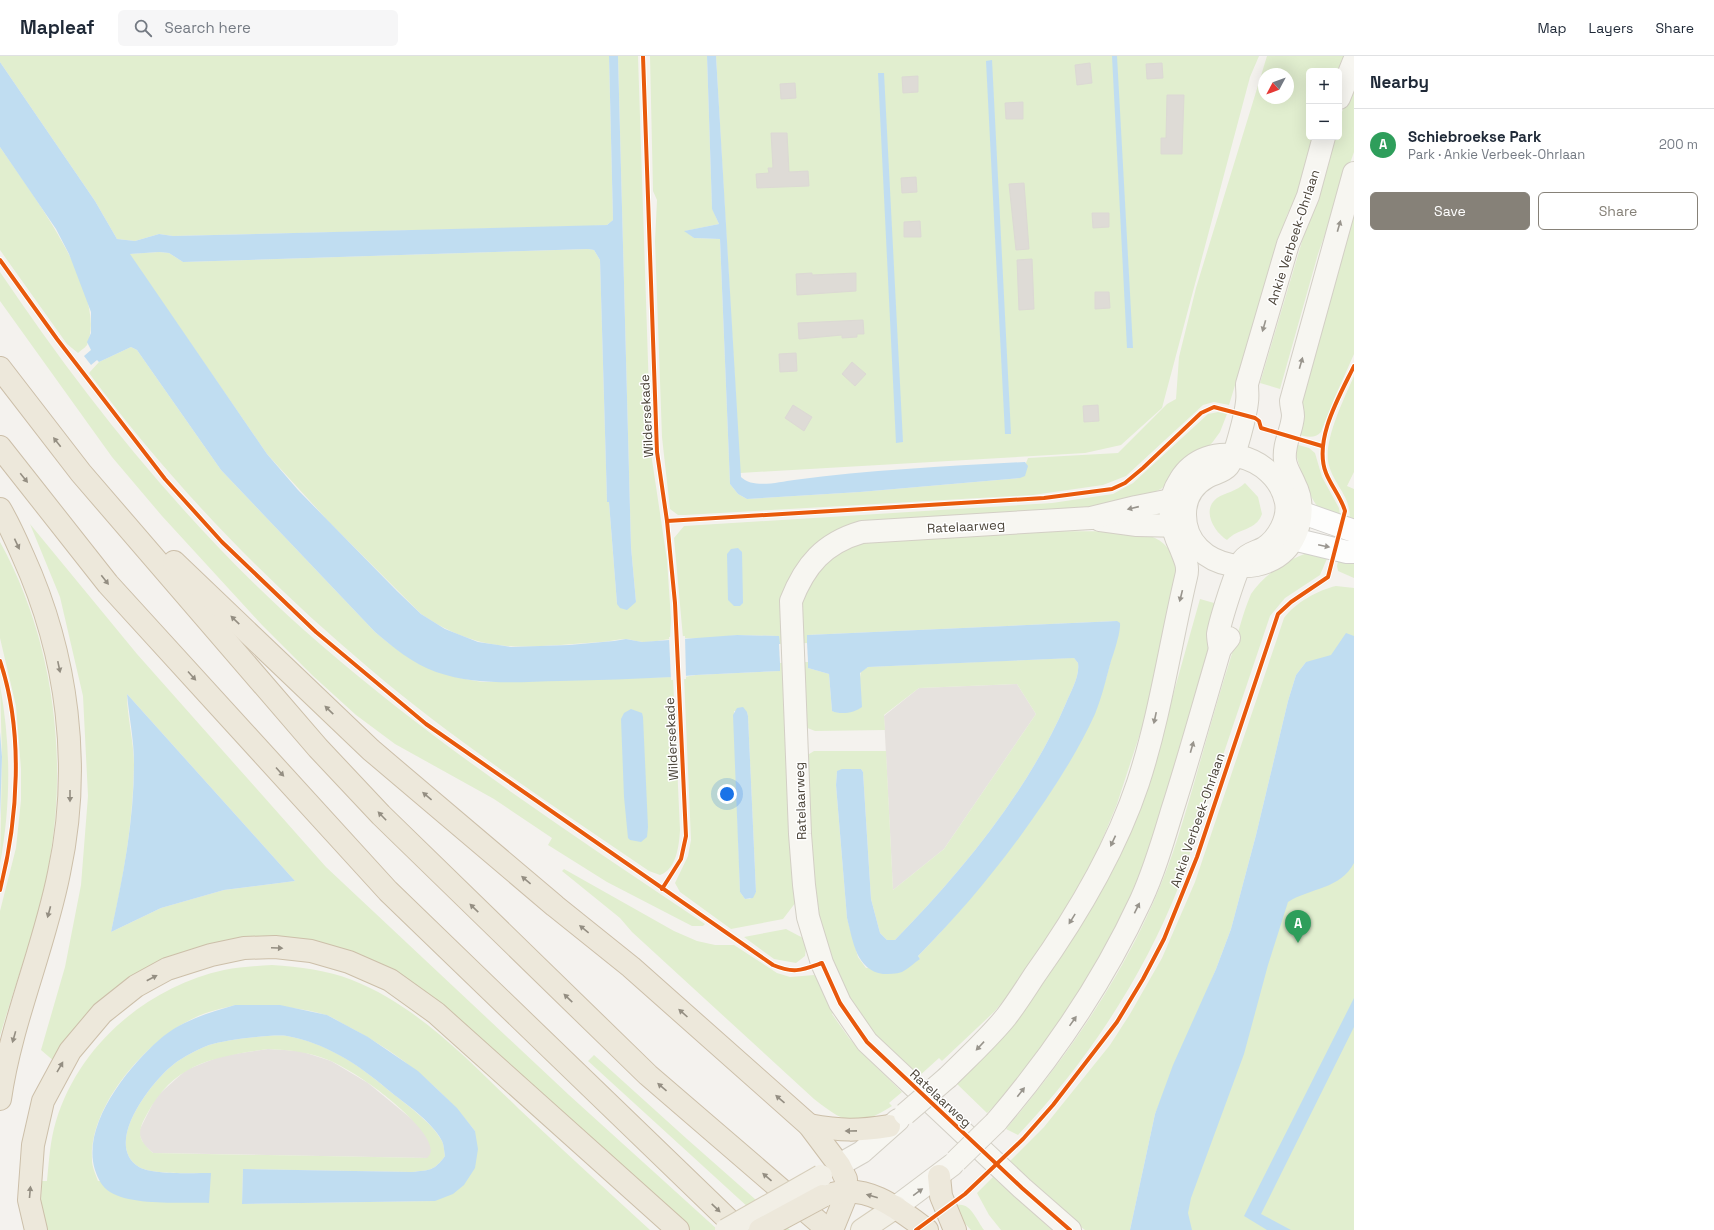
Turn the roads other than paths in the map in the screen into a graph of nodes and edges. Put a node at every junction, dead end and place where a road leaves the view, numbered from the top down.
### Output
1 (1354, 61) edge
2 (1342, 91) edge
3 (1323, 140) edge
4 (1354, 173) edge
5 (0, 368) edge
6 (0, 447) edge
7 (1226, 454) junction
8 (1275, 464) junction
9 (81, 473) junction
10 (1171, 500) junction
11 (0, 509) edge
12 (1293, 509) junction
13 (1091, 518) junction
14 (1179, 526) junction
15 (1354, 530) edge
16 (1293, 540) junction
17 (1354, 552) edge
18 (1195, 556) junction
19 (1246, 566) junction
20 (0, 1099) edge
21 (897, 1120) junction
22 (809, 1125) junction
23 (839, 1165) junction
24 (939, 1176) junction
25 (835, 1191) junction
26 (896, 1207) junction
27 (868, 1226) edge
28 (36, 1230) edge
29 (678, 1230) edge
30 (726, 1230) edge
31 (739, 1230) edge
32 (760, 1230) edge
33 (828, 1230) edge
34 (832, 1230) edge
35 (927, 1230) edge
36 (955, 1230) edge
37 (1070, 1230) edge

1 - 2 main road
3 -> 7 main road, Ankie Verbeek-Ohrlaan
8 -> 4 main road
9 -> 5 highway
6 -> 31 highway
7 - 8 main road
7 - 10 main road
7 - 14 main road
8 - 12 main road
22 -> 9 highway
33 -> 9 highway
10 -> 13 main road, Ratelaarweg
10 - 14 main road
11 -> 20 highway
12 - 15 street
12 - 16 main road
12 - 19 main road
13 - 14 main road, Ratelaarweg
13 - 37 main road, Ratelaarweg
14 - 18 main road
16 -> 17 street
16 - 19 main road
18 - 19 main road
18 -> 21 main road, bridge
24 -> 19 main road, Ankie Verbeek-Ohrlaan, bridge
21 -> 22 highway
21 - 23 main road
22 - 23 highway
23 - 25 main road
26 -> 24 main road, Ankie Verbeek-Ohrlaan
24 - 36 highway
26 -> 25 highway
25 - 30 main road, bridge
25 - 32 highway, bridge
25 - 34 highway
26 - 27 main road, Ankie Verbeek-Ohrlaan
26 - 35 highway
28 -> 29 highway

